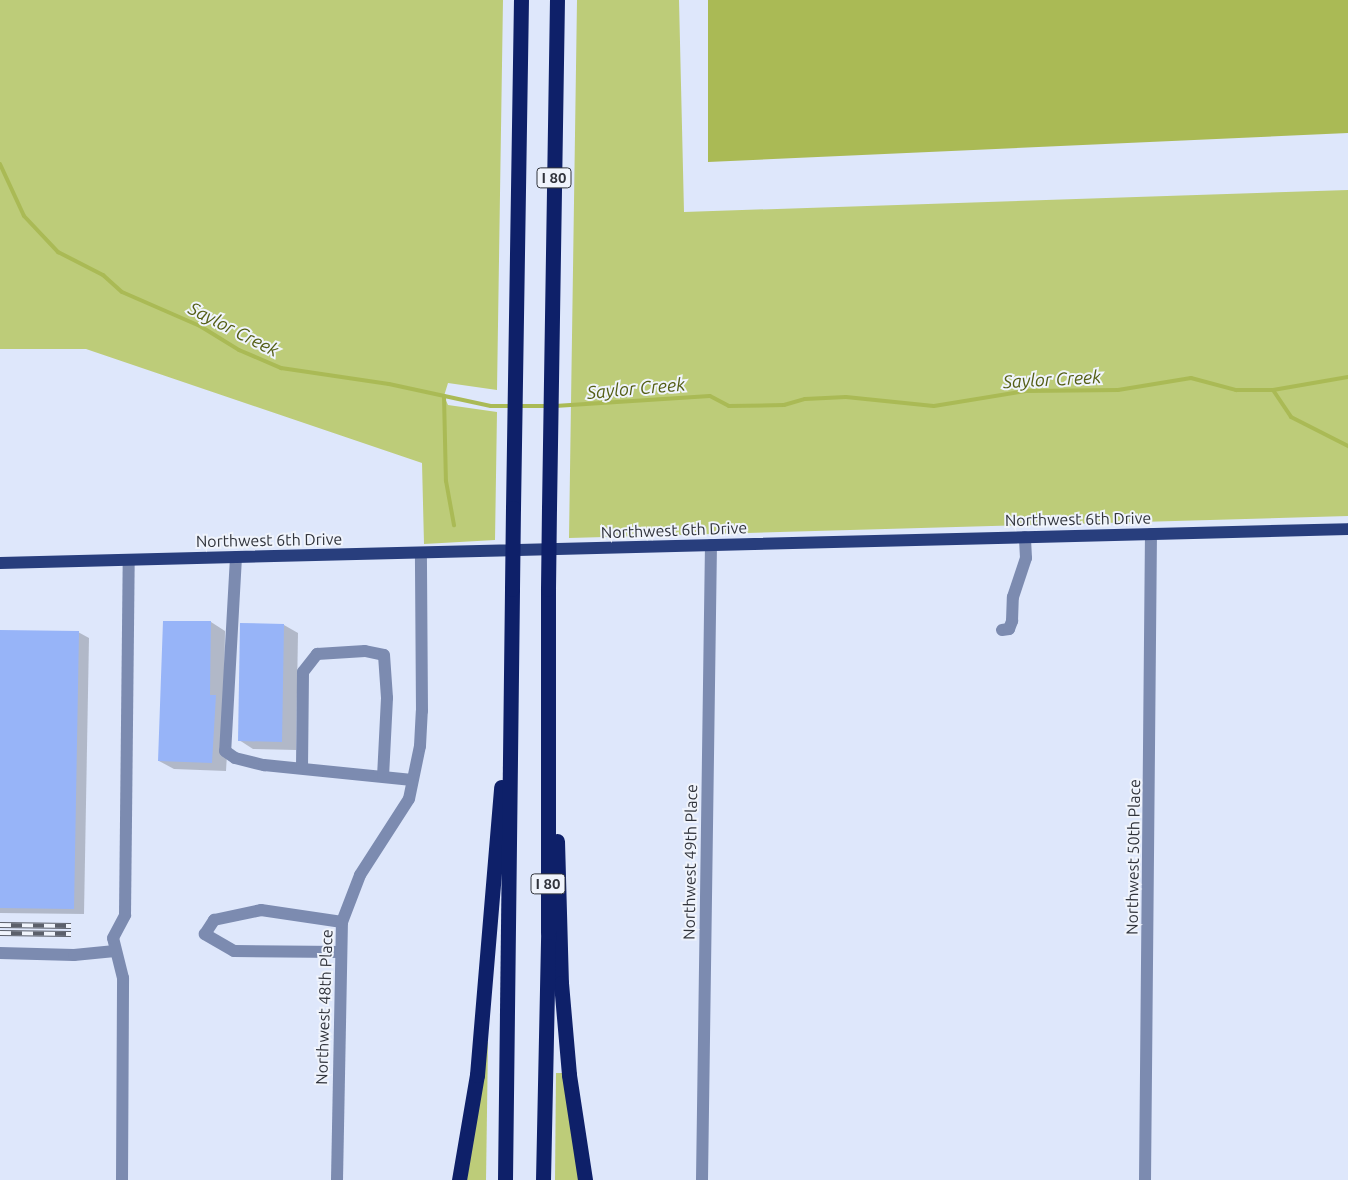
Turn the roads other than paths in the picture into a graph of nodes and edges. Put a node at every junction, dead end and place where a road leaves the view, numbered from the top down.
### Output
1 (521, 0) edge
2 (557, 0) edge
3 (1348, 529) edge
4 (1151, 534) junction
5 (1025, 537) junction
6 (711, 545) junction
7 (421, 553) junction
8 (236, 558) junction
9 (129, 560) junction
10 (0, 564) edge
11 (1002, 630) dead end
12 (511, 688) junction
13 (547, 700) junction
14 (302, 768) junction
15 (383, 776) junction
16 (412, 780) junction
17 (342, 922) junction
18 (115, 951) junction
19 (341, 952) junction
20 (0, 954) edge
21 (122, 1180) edge
22 (337, 1180) edge
23 (459, 1180) edge
24 (505, 1180) edge
25 (543, 1180) edge
26 (585, 1180) edge
27 (702, 1180) edge
28 (1145, 1180) edge

1 - 12 highway, I 80, bridge
2 - 13 highway, I 80, bridge
3 - 4 main road, Northwest 6th Drive
4 - 5 main road, Northwest 6th Drive
4 - 28 street, Northwest 50th Place
5 - 6 main road, Northwest 6th Drive
5 - 11 street
6 - 7 main road, Northwest 6th Drive
6 - 27 street, Northwest 49th Place
7 - 8 main road, Northwest 6th Drive
7 - 16 street, Northwest 48th Place
8 - 9 main road, Northwest 6th Drive
8 - 14 street
9 - 10 main road, Northwest 6th Drive
9 - 18 street
12 - 23 highway
12 - 24 highway, I 80
13 - 25 highway, I 80
13 - 26 highway
14 - 15 street
14 - 15 street
15 - 16 street
16 - 17 street, Northwest 48th Place
17 - 19 street, Northwest 48th Place
17 - 19 street
18 - 20 street
18 - 21 street
19 - 22 street, Northwest 48th Place

